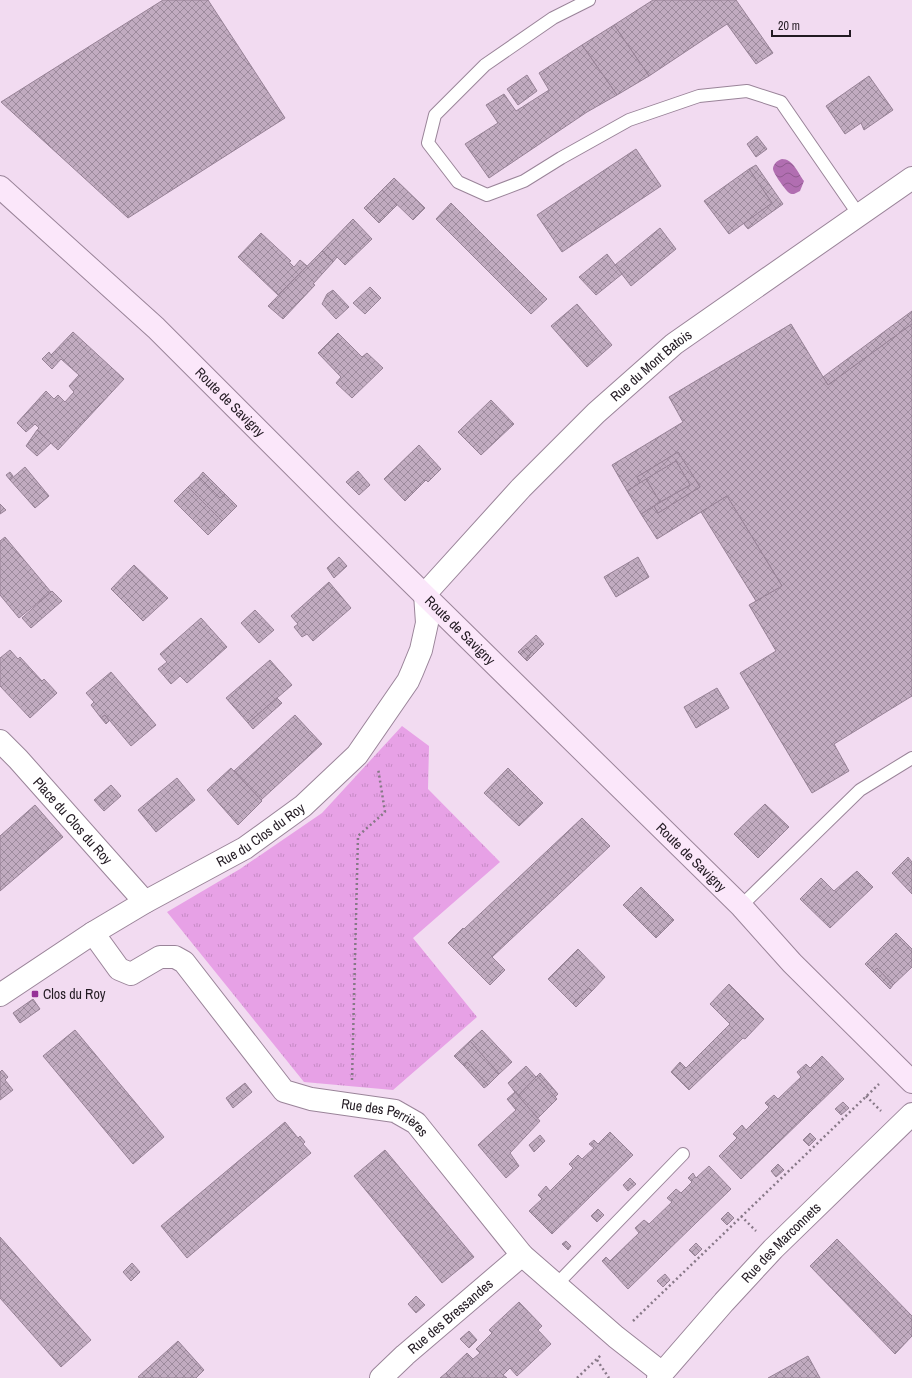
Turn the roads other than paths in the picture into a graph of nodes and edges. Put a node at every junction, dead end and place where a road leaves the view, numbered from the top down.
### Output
1 (589, 0) edge
2 (912, 178) edge
3 (0, 187) edge
4 (859, 215) junction
5 (425, 594) junction
6 (0, 741) edge
7 (912, 758) edge
8 (145, 902) junction
9 (741, 906) junction
10 (93, 933) junction
11 (0, 995) edge
12 (912, 1082) edge
13 (912, 1114) edge
14 (683, 1154) dead end
15 (522, 1255) junction
16 (556, 1285) junction
17 (660, 1376) edge
18 (381, 1378) edge

1 - 4 lane
2 - 4 street, Rue du Mont Batois
3 - 5 main road, Route de Savigny
4 - 5 street, Rue du Mont Batois
5 - 8 street, Rue du Clos du Roy
5 - 9 main road, Route de Savigny
6 - 8 street, Place du Clos du Roy
7 - 9 lane
8 - 10 street, Rue du Clos du Roy
9 - 12 main road, Route de Savigny
10 - 11 street, Rue du Clos du Roy
10 - 15 street, Rue des Perrières
13 - 17 street, Rue des Marconnets
14 - 16 lane
15 - 16 street, Rue des Perrières
15 - 18 street, Rue des Bressandes
16 - 17 street, Rue des Perrières

